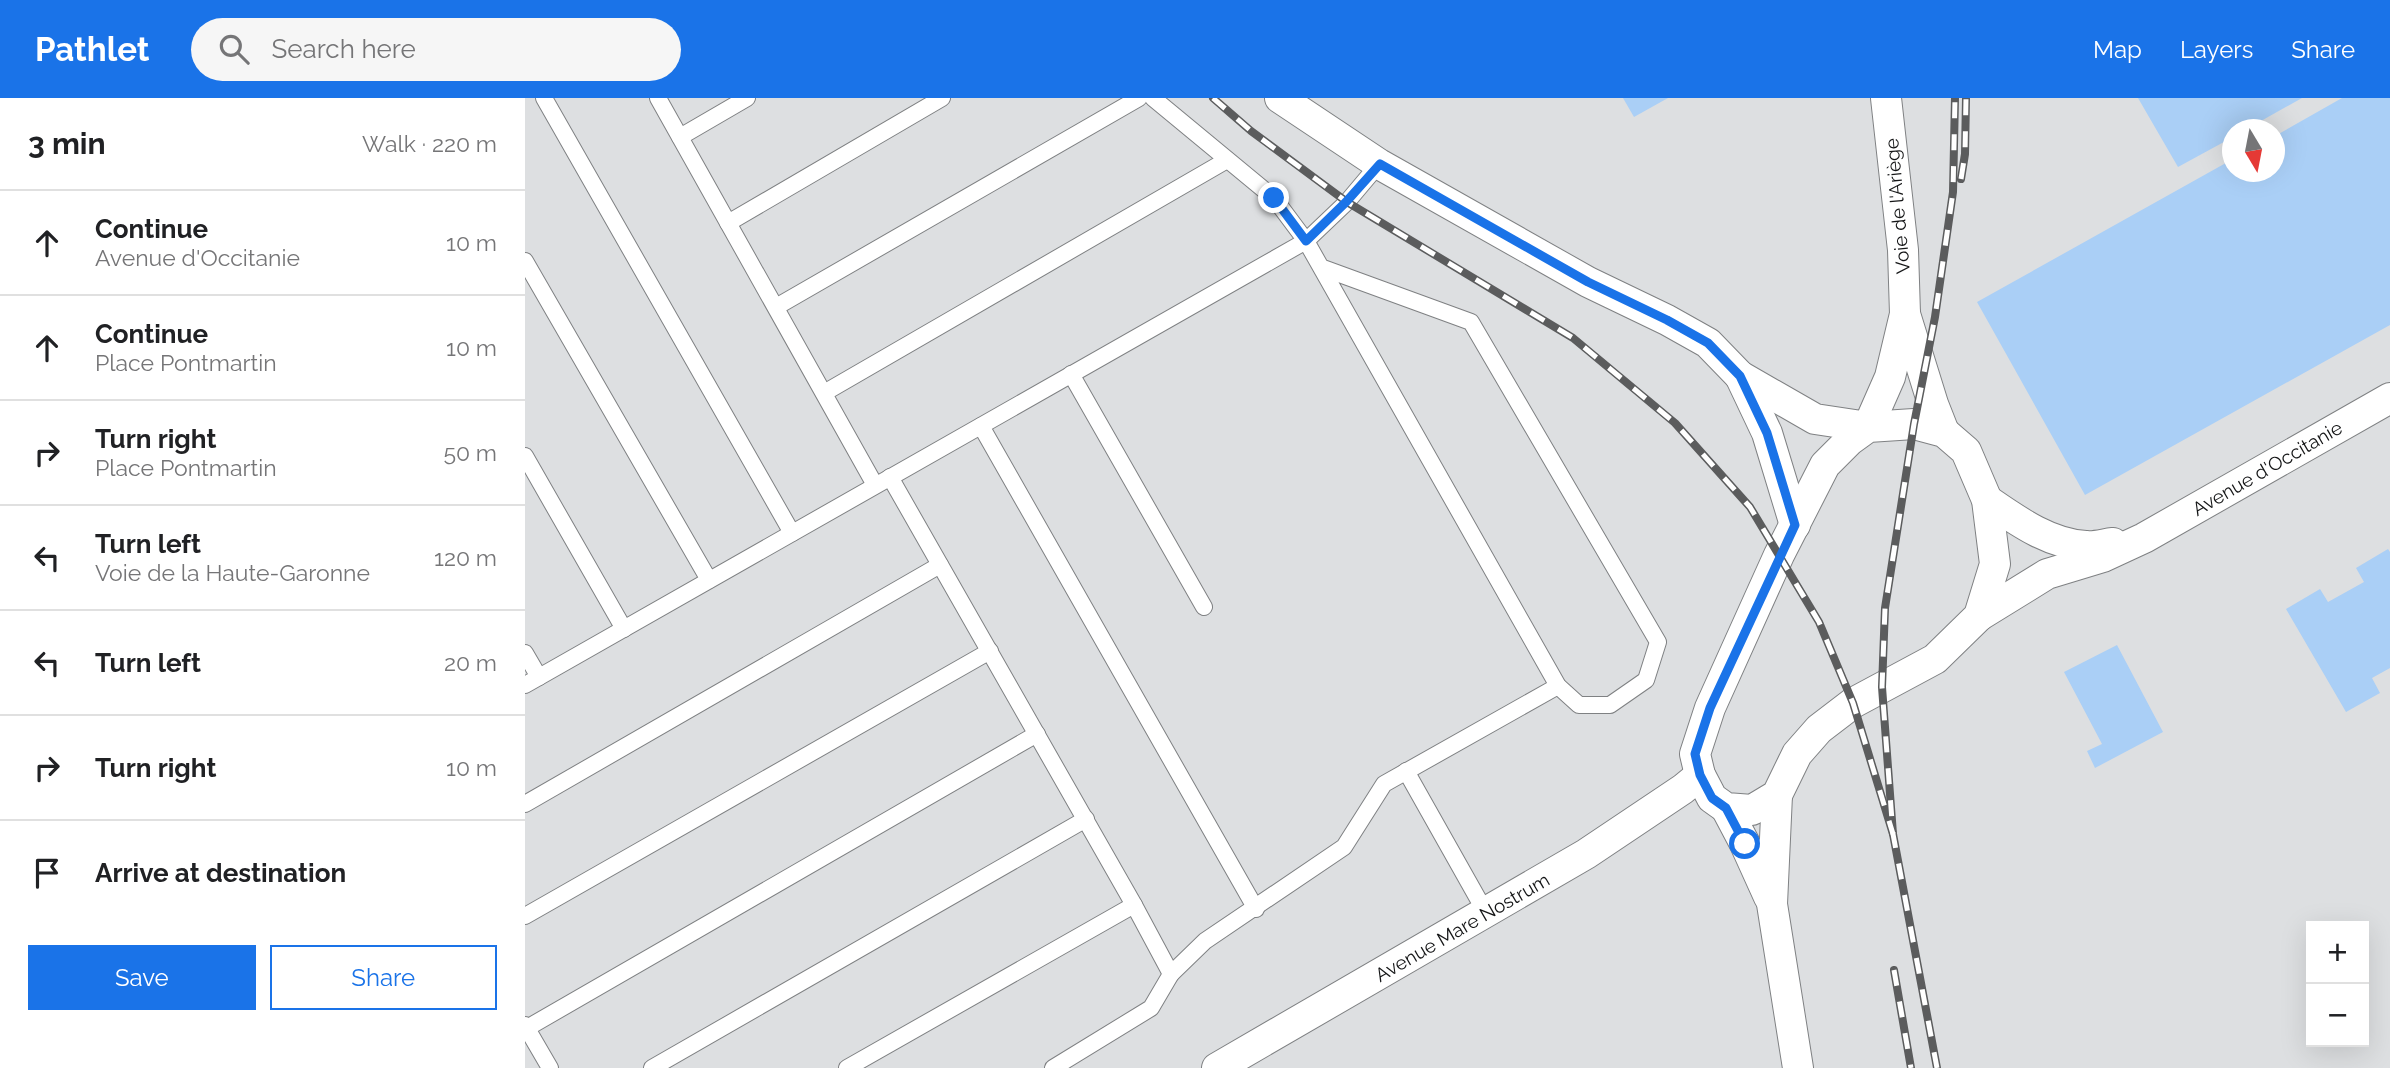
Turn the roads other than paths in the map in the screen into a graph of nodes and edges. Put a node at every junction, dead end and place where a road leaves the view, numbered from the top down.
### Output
1 (544, 98) edge
2 (658, 98) edge
3 (747, 98) edge
4 (942, 98) edge
5 (1139, 98) edge
6 (1153, 98) edge
7 (1280, 98) edge
8 (1886, 98) edge
9 (680, 137) junction
10 (1227, 160) junction
11 (1380, 164) junction
12 (727, 223) junction
13 (1306, 241) junction
14 (525, 261) edge
15 (1322, 268) junction
16 (776, 307) junction
17 (1905, 314) junction
18 (1071, 374) junction
19 (1740, 376) junction
20 (824, 393) junction
21 (2390, 398) edge
22 (981, 426) junction
23 (1868, 427) junction
24 (1944, 432) junction
25 (525, 456) edge
26 (883, 481) junction
27 (1987, 500) junction
28 (1795, 525) junction
29 (792, 533) junction
30 (2144, 538) junction
31 (940, 565) junction
32 (709, 580) junction
33 (1204, 607) dead end
34 (1979, 616) junction
35 (624, 629) junction
36 (990, 652) junction
37 (525, 653) edge
38 (532, 681) edge
39 (1558, 686) junction
40 (1037, 734) junction
41 (1406, 771) junction
42 (1700, 775) junction
43 (1777, 794) junction
44 (525, 804) edge
45 (1726, 808) junction
46 (1086, 819) junction
47 (1772, 904) junction
48 (1134, 905) junction
49 (1256, 909) junction
50 (1486, 913) junction
51 (525, 916) edge
52 (1171, 974) junction
53 (526, 1026) edge
54 (550, 1068) edge
55 (652, 1068) edge
56 (847, 1068) edge
57 (1053, 1068) edge
58 (1217, 1068) edge
59 (1798, 1068) edge

1 - 29 lane
2 - 9 lane
3 - 9 lane
4 - 12 lane
5 - 16 lane
6 - 10 lane
7 - 11 street
8 - 17 street, Voie de l'Ariège
9 - 12 lane
10 - 13 lane
10 - 20 lane
11 - 13 lane
11 - 19 street
12 - 16 lane
13 - 15 lane
13 - 18 lane
14 - 32 lane
15 - 39 lane
15 - 39 lane
16 - 20 lane
17 - 23 street, Voie de l'Ariège
17 - 24 street, Voie de l'Ariège
18 - 22 lane
18 - 33 lane
19 - 23 street
19 - 28 street
20 - 26 lane
21 - 30 street, Avenue d'Occitanie
22 - 26 lane
22 - 49 lane
23 - 24 street
23 - 28 street
24 - 27 street
25 - 35 lane
26 - 29 lane
26 - 31 lane
27 - 30 street, Avenue d'Occitanie
27 - 34 street
28 - 42 street
29 - 32 lane
30 - 34 street, Avenue d'Occitanie
31 - 36 lane
31 - 44 lane
32 - 35 lane
34 - 43 street, Avenue d'Occitanie
35 - 38 lane
36 - 40 lane
36 - 51 lane
37 - 38 lane
39 - 41 lane
40 - 46 lane
40 - 53 lane
41 - 49 lane
41 - 50 lane
42 - 45 street
42 - 50 street, Avenue Mare Nostrum
43 - 45 street
43 - 47 street
45 - 47 street
46 - 48 lane
46 - 55 lane
47 - 59 street
48 - 52 lane
48 - 56 lane
49 - 52 lane
50 - 58 street, Avenue Mare Nostrum
52 - 57 lane
53 - 54 lane

